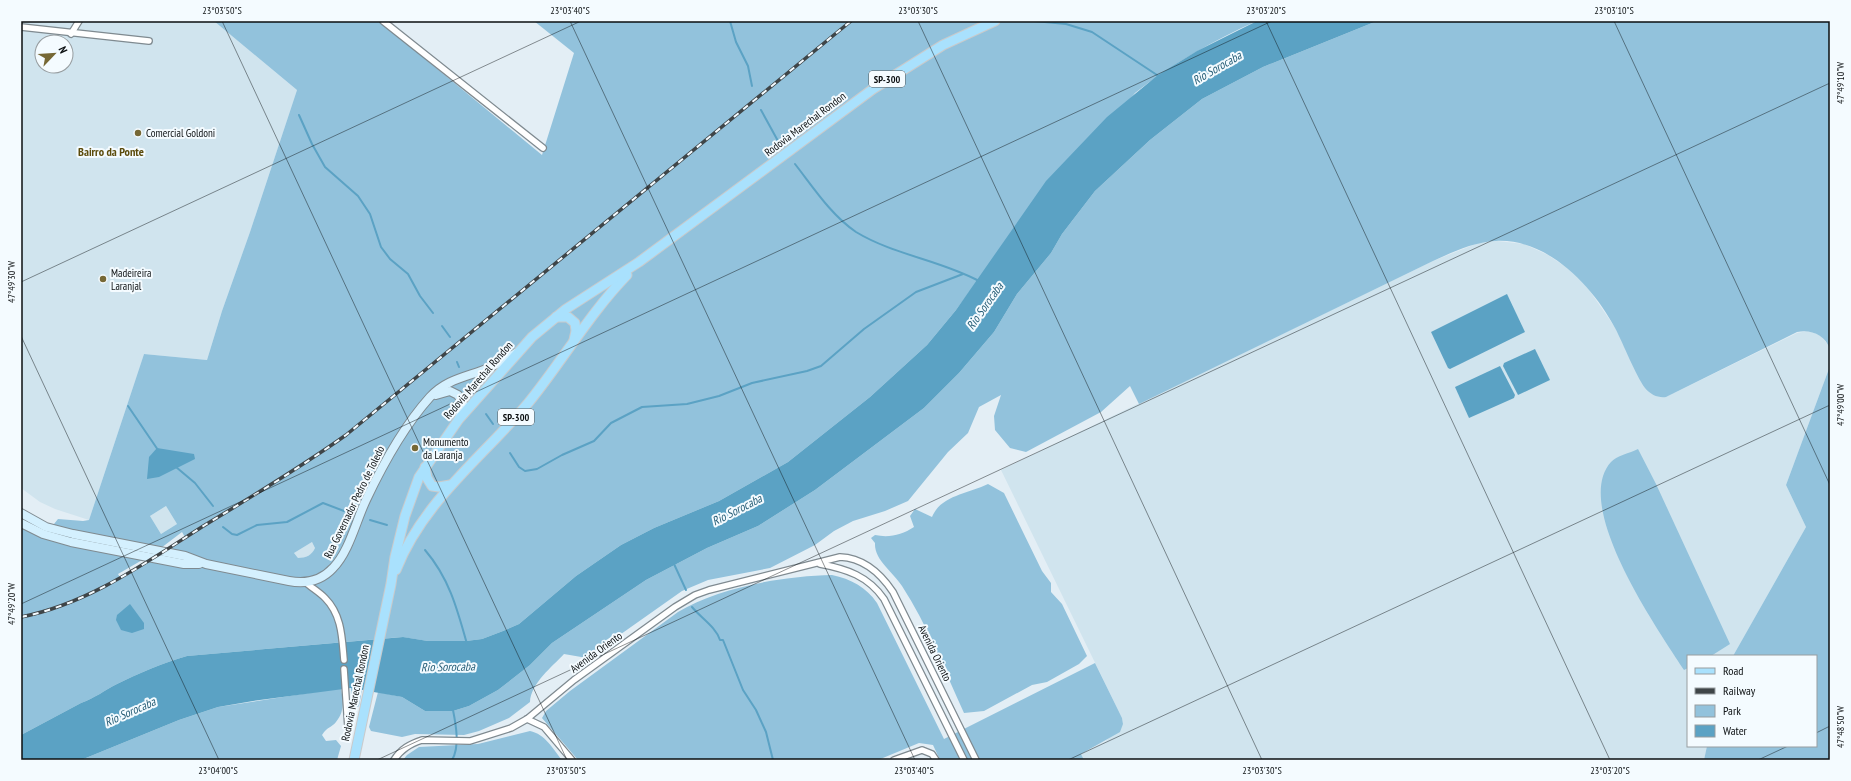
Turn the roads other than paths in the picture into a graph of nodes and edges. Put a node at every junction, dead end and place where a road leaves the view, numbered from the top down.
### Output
1 (78, 21) edge
2 (383, 21) edge
3 (994, 21) edge
4 (21, 27) edge
5 (71, 34) joint
6 (74, 34) edge
7 (148, 41) dead end
8 (543, 148) dead end
9 (639, 262) junction
10 (556, 317) junction
11 (574, 341) junction
12 (518, 352) junction
13 (431, 396) junction
14 (459, 419) junction
15 (425, 467) junction
16 (450, 485) junction
17 (21, 513) edge
18 (21, 523) edge
19 (818, 563) junction
20 (206, 564) junction
21 (305, 582) junction
22 (391, 584) junction
23 (344, 660) dead end
24 (344, 669) dead end
25 (527, 720) junction
26 (348, 728) dead end
27 (354, 760) edge
28 (394, 760) edge
29 (572, 760) edge
30 (894, 760) edge
31 (936, 760) edge
32 (964, 760) edge
33 (976, 760) edge

1 - 5 street
2 - 8 street
3 - 9 main road, Rodovia Marechal Rondon / SP-300
4 - 5 street
6 - 7 street
9 - 10 main road, Rodovia Marechal Rondon / SP-300
9 - 11 main road, Rodovia Marechal Rondon / SP-300
10 - 11 main road
10 - 12 main road, Rodovia Marechal Rondon / SP-300
11 - 16 main road, Rodovia Marechal Rondon / SP-300
12 - 13 main road, Rua Governador Pedro de Toledo
12 - 14 main road, Rodovia Marechal Rondon / SP-300
13 - 14 main road
13 - 21 main road, Rua Governador Pedro de Toledo
14 - 15 main road, Rodovia Marechal Rondon / SP-300
15 - 16 main road
15 - 22 main road, Rodovia Marechal Rondon / SP-300
16 - 22 main road, Rodovia Marechal Rondon / SP-300
17 - 20 main road
18 - 20 main road
19 - 25 street, Avenida Oriento
19 - 32 street, Avenida Oriento
19 - 33 street, Avenida Oriento
20 - 21 main road
21 - 23 street
22 - 27 main road, Rodovia Marechal Rondon / SP-300
24 - 26 street
25 - 28 street, Avenida Oriento
25 - 29 street
30 - 31 street

